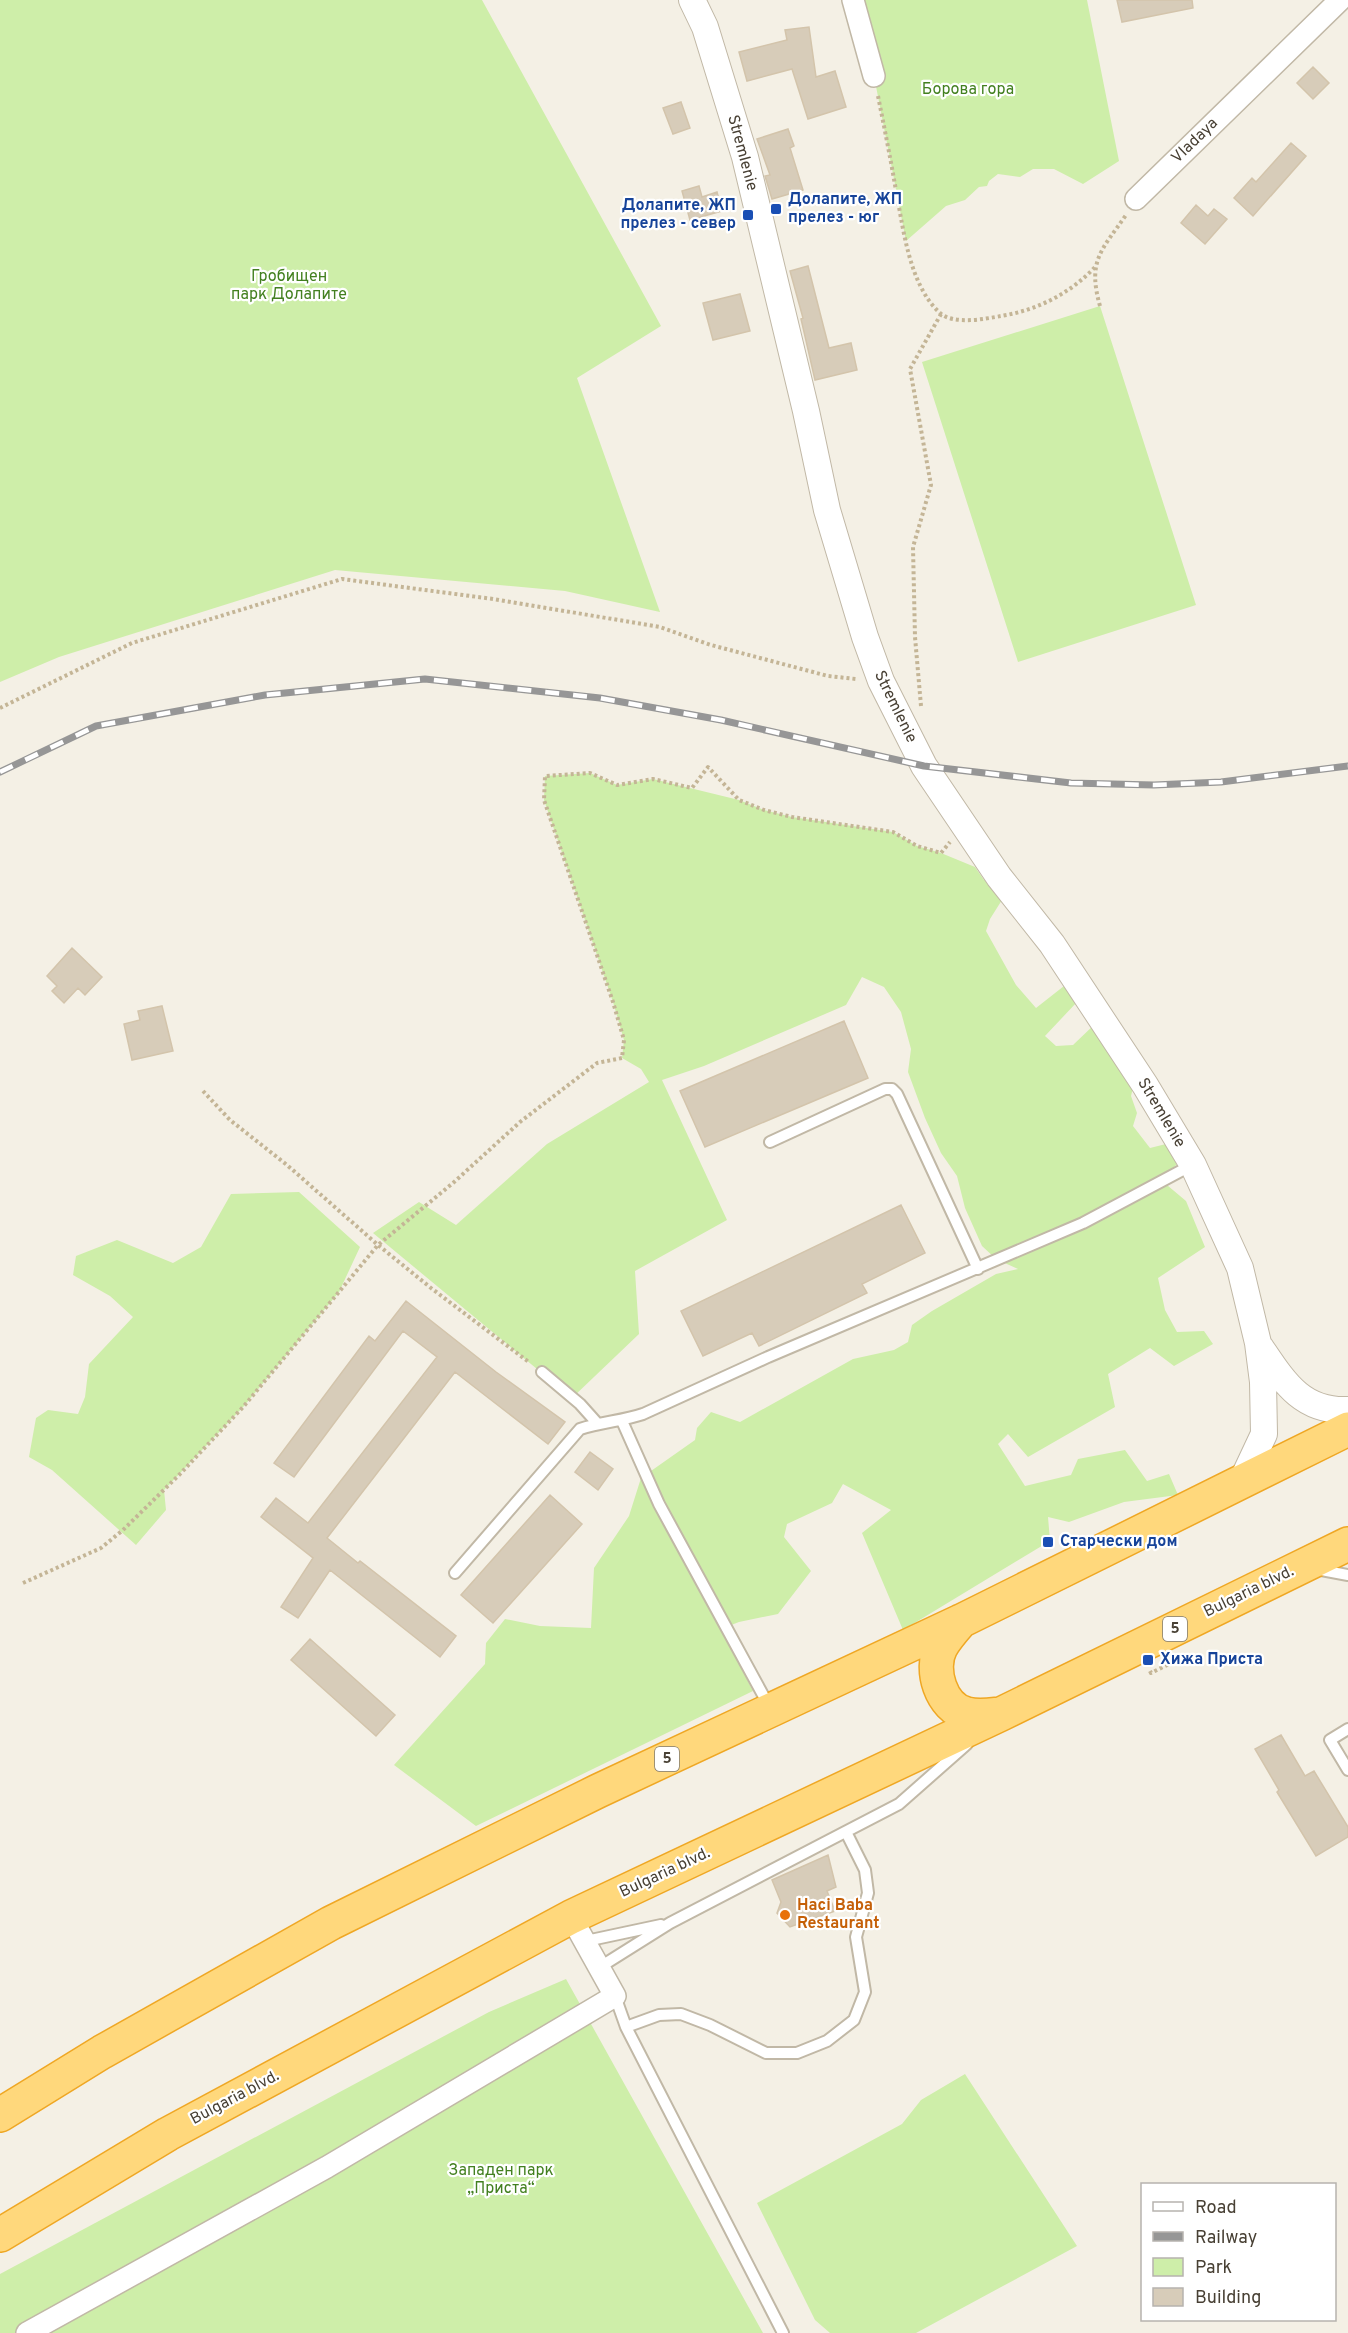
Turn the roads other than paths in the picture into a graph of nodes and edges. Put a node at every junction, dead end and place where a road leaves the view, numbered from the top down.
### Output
1 (692, 0) edge
2 (853, 0) edge
3 (1340, 0) edge
4 (874, 76) road end
5 (1136, 200) road end
6 (770, 1142) dead end
7 (1193, 1165) junction
8 (978, 1269) junction
9 (1258, 1344) junction
10 (542, 1372) road end
11 (1348, 1410) edge
12 (622, 1421) junction
13 (597, 1423) junction
14 (1348, 1429) edge
15 (1241, 1483) junction
16 (1348, 1544) edge
17 (1301, 1566) junction
18 (455, 1573) dead end
19 (1348, 1575) edge
20 (961, 1621) junction
21 (771, 1710) junction
22 (1001, 1714) junction
23 (1348, 1729) edge
24 (1348, 1770) edge
25 (846, 1832) junction
26 (670, 1923) junction
27 (578, 1929) junction
28 (600, 1967) junction
29 (615, 1996) junction
30 (626, 2026) junction
31 (0, 2115) edge
32 (0, 2235) edge
33 (27, 2333) edge
34 (783, 2333) edge

1 - 7 street, Stremlenie
2 - 4 street
3 - 5 street, Vladaya
6 - 8 lane
7 - 8 lane
7 - 9 street, Stremlenie
8 - 12 lane
9 - 11 street
9 - 15 street, Stremlenie
10 - 13 lane
12 - 13 lane
12 - 21 lane
13 - 18 lane
14 - 15 highway, 5
15 - 20 highway, 5
16 - 17 highway, Bulgaria blvd. / 5
17 - 19 lane
17 - 22 highway, Bulgaria blvd. / 5
20 - 21 highway, 5
20 - 22 highway
21 - 31 highway, 5
22 - 25 lane
22 - 27 highway, Bulgaria blvd. / 5
23 - 24 lane
25 - 26 lane
25 - 30 lane
26 - 27 lane
26 - 28 lane
27 - 28 street
27 - 32 highway, Bulgaria blvd. / 5
28 - 29 street
29 - 30 lane
29 - 33 street
30 - 34 lane

